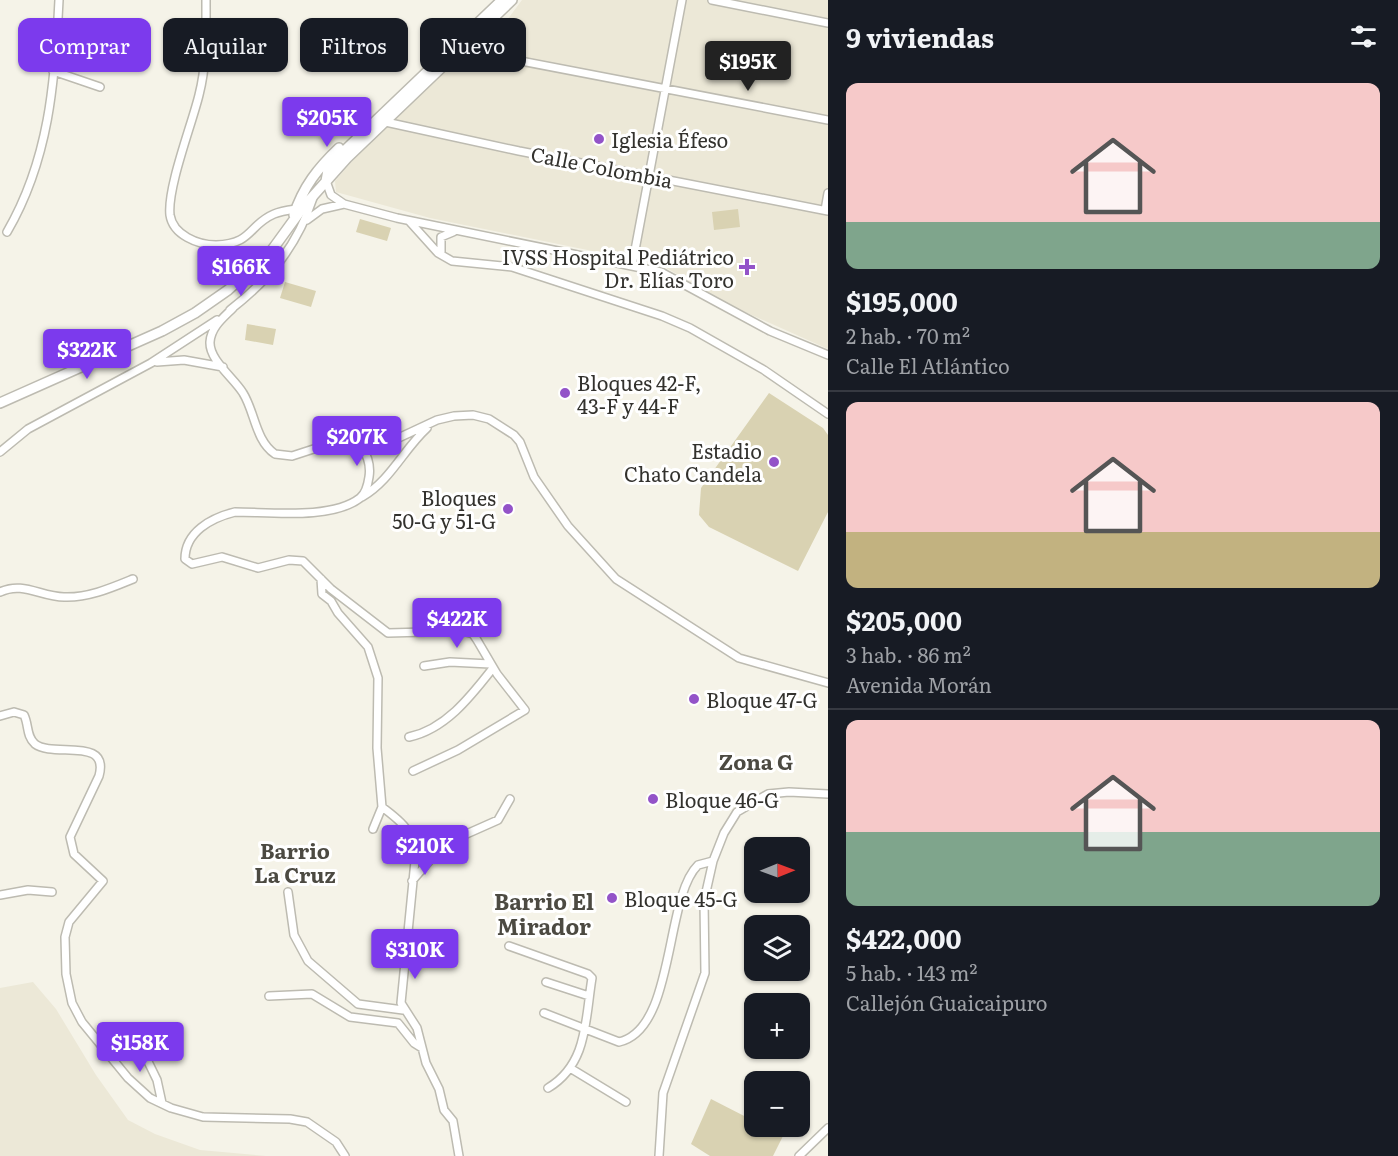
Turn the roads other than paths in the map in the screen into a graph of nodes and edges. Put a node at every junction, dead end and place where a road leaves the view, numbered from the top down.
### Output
1 (59, 0) edge
2 (206, 0) edge
3 (512, 0) edge
4 (682, 0) edge
5 (712, 0) edge
6 (502, 4) edge
7 (57, 18) edge
8 (488, 18) edge
9 (495, 18) edge
10 (828, 23) edge
11 (526, 62) edge
12 (53, 72) edge
13 (56, 72) edge
14 (431, 72) edge
15 (100, 87) dead end
16 (664, 88) junction
17 (380, 120) junction
18 (828, 120) edge
19 (365, 130) junction
20 (324, 161) junction
21 (649, 175) junction
22 (326, 182) junction
23 (828, 193) edge
24 (314, 196) junction
25 (344, 204) junction
26 (296, 209) junction
27 (826, 211) edge
28 (305, 222) junction
29 (410, 222) junction
30 (290, 229) junction
31 (462, 231) junction
32 (7, 232) dead end
33 (442, 256) junction
34 (632, 266) junction
35 (233, 308) junction
36 (828, 355) edge
37 (151, 363) junction
38 (223, 367) junction
39 (0, 403) edge
40 (828, 414) edge
41 (431, 424) junction
42 (358, 443) junction
43 (0, 452) edge
44 (362, 496) junction
45 (133, 579) dead end
46 (321, 579) junction
47 (0, 592) edge
48 (424, 666) dead end
49 (492, 666) junction
50 (828, 683) edge
51 (0, 716) edge
52 (410, 737) dead end
53 (413, 771) dead end
54 (828, 794) edge
55 (510, 799) dead end
56 (382, 807) junction
57 (373, 829) dead end
58 (713, 861) junction
59 (412, 881) junction
60 (52, 892) dead end
61 (288, 892) dead end
62 (0, 895) edge
63 (509, 946) dead end
64 (546, 982) dead end
65 (269, 996) dead end
66 (589, 996) junction
67 (403, 1010) junction
68 (544, 1013) dead end
69 (585, 1030) junction
70 (136, 1037) dead end
71 (422, 1048) junction
72 (570, 1068) junction
73 (548, 1088) dead end
74 (626, 1102) dead end
75 (162, 1103) junction
76 (828, 1128) edge
77 (345, 1156) edge
78 (459, 1156) edge
79 (659, 1156) edge
80 (799, 1156) edge

1 - 7 street
2 - 26 street
3 - 6 main road
4 - 16 street
5 - 10 street
6 - 8 main road
6 - 9 main road
11 - 16 street
12 - 32 street
13 - 15 street
14 - 17 main road
16 - 18 street
16 - 21 street
17 - 19 main road
17 - 21 street, Calle Colombia
17 - 22 main road
19 - 20 main road
19 - 22 main road
20 - 24 main road
20 - 26 main road
21 - 27 street, Calle Colombia
21 - 34 street
22 - 24 main road
22 - 25 street
23 - 27 street
24 - 28 street
24 - 30 main road
25 - 28 street
25 - 29 street
26 - 30 main road
28 - 35 street
29 - 31 street
29 - 33 street
30 - 39 main road
31 - 33 street
31 - 34 street
33 - 40 street
34 - 36 street
35 - 37 street
35 - 38 street
37 - 38 street
37 - 43 street
38 - 42 street
41 - 42 street
41 - 44 street
41 - 50 street
42 - 44 street
44 - 46 street
45 - 47 street
46 - 49 street
46 - 56 street
48 - 49 street
49 - 52 street
49 - 53 street
51 - 75 street
54 - 58 street
55 - 59 street
56 - 57 street
56 - 59 street
58 - 69 street
58 - 79 street
59 - 67 street
60 - 62 street
61 - 67 street
63 - 66 street
64 - 66 street
65 - 71 street
66 - 69 street
67 - 71 street
68 - 69 street
69 - 72 street
70 - 75 street
71 - 78 street
72 - 73 street
72 - 74 street
75 - 77 street
76 - 80 street

